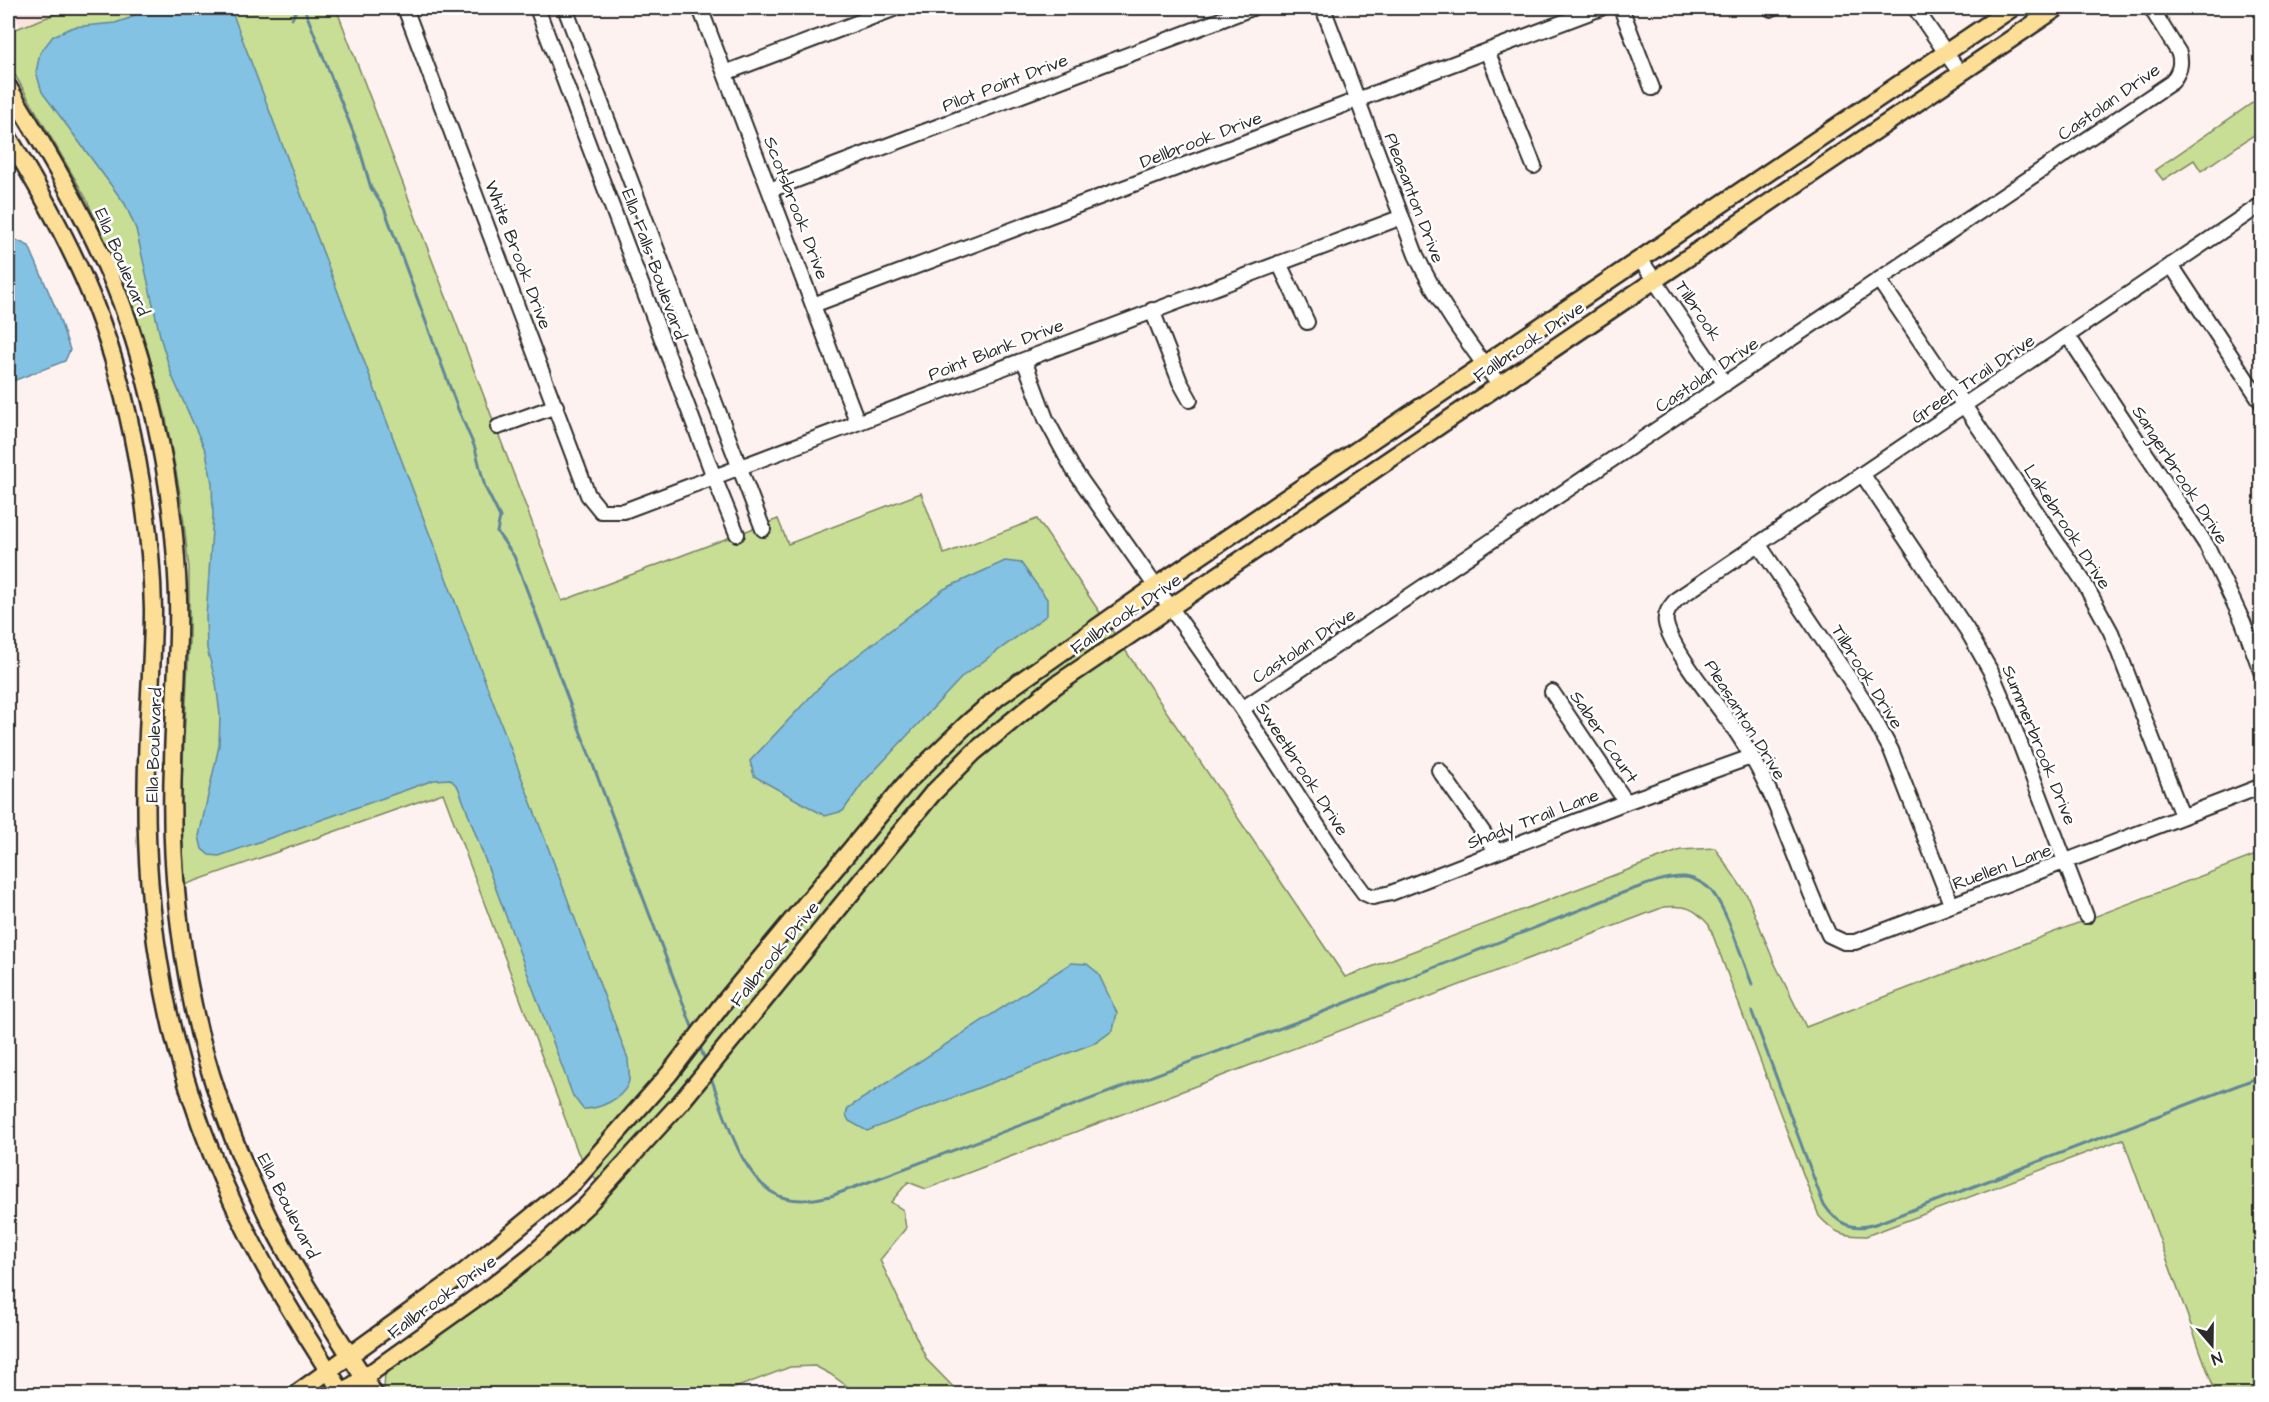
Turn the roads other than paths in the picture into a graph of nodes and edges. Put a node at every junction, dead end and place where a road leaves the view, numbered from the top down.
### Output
1 (405, 8) edge
2 (537, 8) edge
3 (565, 8) edge
4 (700, 8) edge
5 (896, 8) edge
6 (1252, 8) edge
7 (1323, 8) edge
8 (1601, 8) edge
9 (1621, 8) edge
10 (1915, 8) edge
11 (2012, 8) edge
12 (2057, 8) edge
13 (2151, 8) edge
14 (573, 28) junction
15 (549, 37) junction
16 (1487, 51) junction
17 (1946, 52) junction
18 (725, 73) junction
19 (1960, 73) junction
20 (8, 87) edge
21 (1652, 88) dead end
22 (1357, 99) junction
23 (8, 136) edge
24 (1797, 153) junction
25 (1534, 166) dead end
26 (1812, 174) junction
27 (770, 190) junction
28 (2262, 204) edge
29 (1402, 217) junction
30 (651, 234) junction
31 (627, 242) junction
32 (1640, 259) junction
33 (1279, 264) junction
34 (2171, 265) junction
35 (1655, 279) junction
36 (1879, 280) junction
37 (813, 305) junction
38 (1152, 310) junction
39 (1307, 322) dead end
40 (2068, 336) junction
41 (1024, 360) junction
42 (1484, 365) junction
43 (1725, 384) junction
44 (1500, 386) junction
45 (1190, 400) dead end
46 (150, 402) junction
47 (2262, 403) edge
48 (556, 406) junction
49 (1965, 406) junction
50 (125, 408) junction
51 (857, 422) junction
52 (498, 428) dead end
53 (738, 467) junction
54 (1863, 475) junction
55 (714, 477) junction
56 (1299, 489) junction
57 (1314, 511) junction
58 (602, 512) joint
59 (763, 529) dead end
60 (737, 534) dead end
61 (1759, 545) junction
62 (1703, 582) joint
63 (1156, 585) junction
64 (1170, 606) junction
65 (2262, 674) edge
66 (1552, 692) dead end
67 (1242, 709) junction
68 (956, 735) junction
69 (974, 752) junction
70 (1751, 757) junction
71 (1439, 770) dead end
72 (2262, 786) edge
73 (1626, 802) junction
74 (2182, 816) junction
75 (1497, 852) junction
76 (1341, 862) joint
77 (2067, 862) junction
78 (173, 866) junction
79 (148, 868) junction
80 (1951, 904) junction
81 (2086, 915) dead end
82 (1855, 942) joint
83 (679, 1060) junction
84 (699, 1079) junction
85 (212, 1080) junction
86 (188, 1088) junction
87 (552, 1202) junction
88 (570, 1221) junction
89 (350, 1356) junction
90 (329, 1371) junction
91 (364, 1378) junction
92 (342, 1394) edge
93 (296, 1395) edge
94 (374, 1395) edge

1 - 48 street, White Brook Drive
2 - 15 street, Ella Falls Boulevard
3 - 14 street, Ella Falls Boulevard
4 - 18 street, Scotsbrook Drive
5 - 18 street
6 - 27 street, Pilot Point Drive
7 - 22 street, Pleasanton Drive
8 - 16 street, Dellbrook Drive
9 - 21 street
10 - 17 street
11 - 17 main road, Fallbrook Drive
12 - 19 main road, Fallbrook Drive
13 - 36 street, Castolan Drive
14 - 15 street
14 - 30 street, Ella Falls Boulevard
15 - 31 street, Ella Falls Boulevard
16 - 22 street, Dellbrook Drive
16 - 25 street
17 - 19 street
17 - 24 main road, Fallbrook Drive
18 - 27 street, Scotsbrook Drive
19 - 26 main road, Fallbrook Drive
20 - 46 main road, Ella Boulevard
22 - 29 street, Pleasanton Drive
22 - 37 street, Dellbrook Drive
23 - 50 main road, Ella Boulevard
24 - 26 main road
24 - 32 main road, Fallbrook Drive
26 - 35 main road, Fallbrook Drive
27 - 37 street, Scotsbrook Drive
28 - 34 street, Green Trail Drive
29 - 33 street, Point Blank Drive
29 - 42 street, Pleasanton Drive
30 - 31 street
30 - 53 street, Ella Falls Boulevard
31 - 55 street, Ella Falls Boulevard
32 - 35 street, Tilbrook
32 - 42 main road, Fallbrook Drive
33 - 38 street, Point Blank Drive
33 - 39 street
34 - 40 street, Green Trail Drive
34 - 47 street
35 - 43 street, Tilbrook
35 - 44 main road, Fallbrook Drive
36 - 43 street, Castolan Drive
36 - 49 street, Lakebrook Drive
37 - 51 street, Scotsbrook Drive
38 - 41 street, Point Blank Drive
38 - 45 street
40 - 49 street, Green Trail Drive
40 - 65 street, Sangerbrook Drive
41 - 51 street, Point Blank Drive
41 - 63 street, Sweetbrook Drive
42 - 44 street, Pleasanton Drive
42 - 56 main road, Fallbrook Drive
43 - 67 street, Castolan Drive
44 - 57 main road, Fallbrook Drive
46 - 50 main road
46 - 78 main road, Ella Boulevard
48 - 52 street
48 - 58 street, White Brook Drive
49 - 54 street, Green Trail Drive
49 - 74 street, Lakebrook Drive
50 - 79 main road, Ella Boulevard
51 - 53 street, Point Blank Drive
53 - 55 street, Point Blank Drive
53 - 59 street, Ella Falls Boulevard
54 - 61 street, Green Trail Drive
54 - 77 street, Summerbrook Drive
55 - 58 street, Point Blank Drive
55 - 60 street, Ella Falls Boulevard
56 - 57 main road
56 - 63 main road, Fallbrook Drive
57 - 64 main road, Fallbrook Drive
61 - 62 street, Green Trail Drive
61 - 80 street, Tilbrook Drive
62 - 70 street, Pleasanton Drive
63 - 64 street, Sweetbrook Drive
63 - 68 main road, Fallbrook Drive
64 - 67 street, Sweetbrook Drive
64 - 69 main road, Fallbrook Drive
66 - 73 street, Saber Court
67 - 76 street, Sweetbrook Drive
68 - 69 main road
68 - 83 main road, Fallbrook Drive
69 - 84 main road, Fallbrook Drive
70 - 73 street, Shady Trail Lane
70 - 82 street, Pleasanton Drive
71 - 75 street
72 - 74 street, Ruellen Lane
73 - 75 street, Shady Trail Lane
74 - 77 street, Ruellen Lane
75 - 76 street, Shady Trail Lane
77 - 80 street, Ruellen Lane
77 - 81 street, Summerbrook Drive
78 - 79 main road
78 - 85 main road, Ella Boulevard
79 - 86 main road, Ella Boulevard
80 - 82 street, Ruellen Lane
83 - 84 main road
83 - 87 main road, Fallbrook Drive
84 - 88 main road, Fallbrook Drive
85 - 86 main road
85 - 89 main road, Ella Boulevard
86 - 90 main road, Ella Boulevard
87 - 88 main road
87 - 89 main road, Fallbrook Drive
88 - 91 main road, Fallbrook Drive
89 - 90 main road, Fallbrook Drive
89 - 91 main road, Ella Boulevard
90 - 92 main road, Ella Boulevard
90 - 93 main road, Fallbrook Drive
91 - 92 main road, Fallbrook Drive
91 - 94 main road, Ella Boulevard

